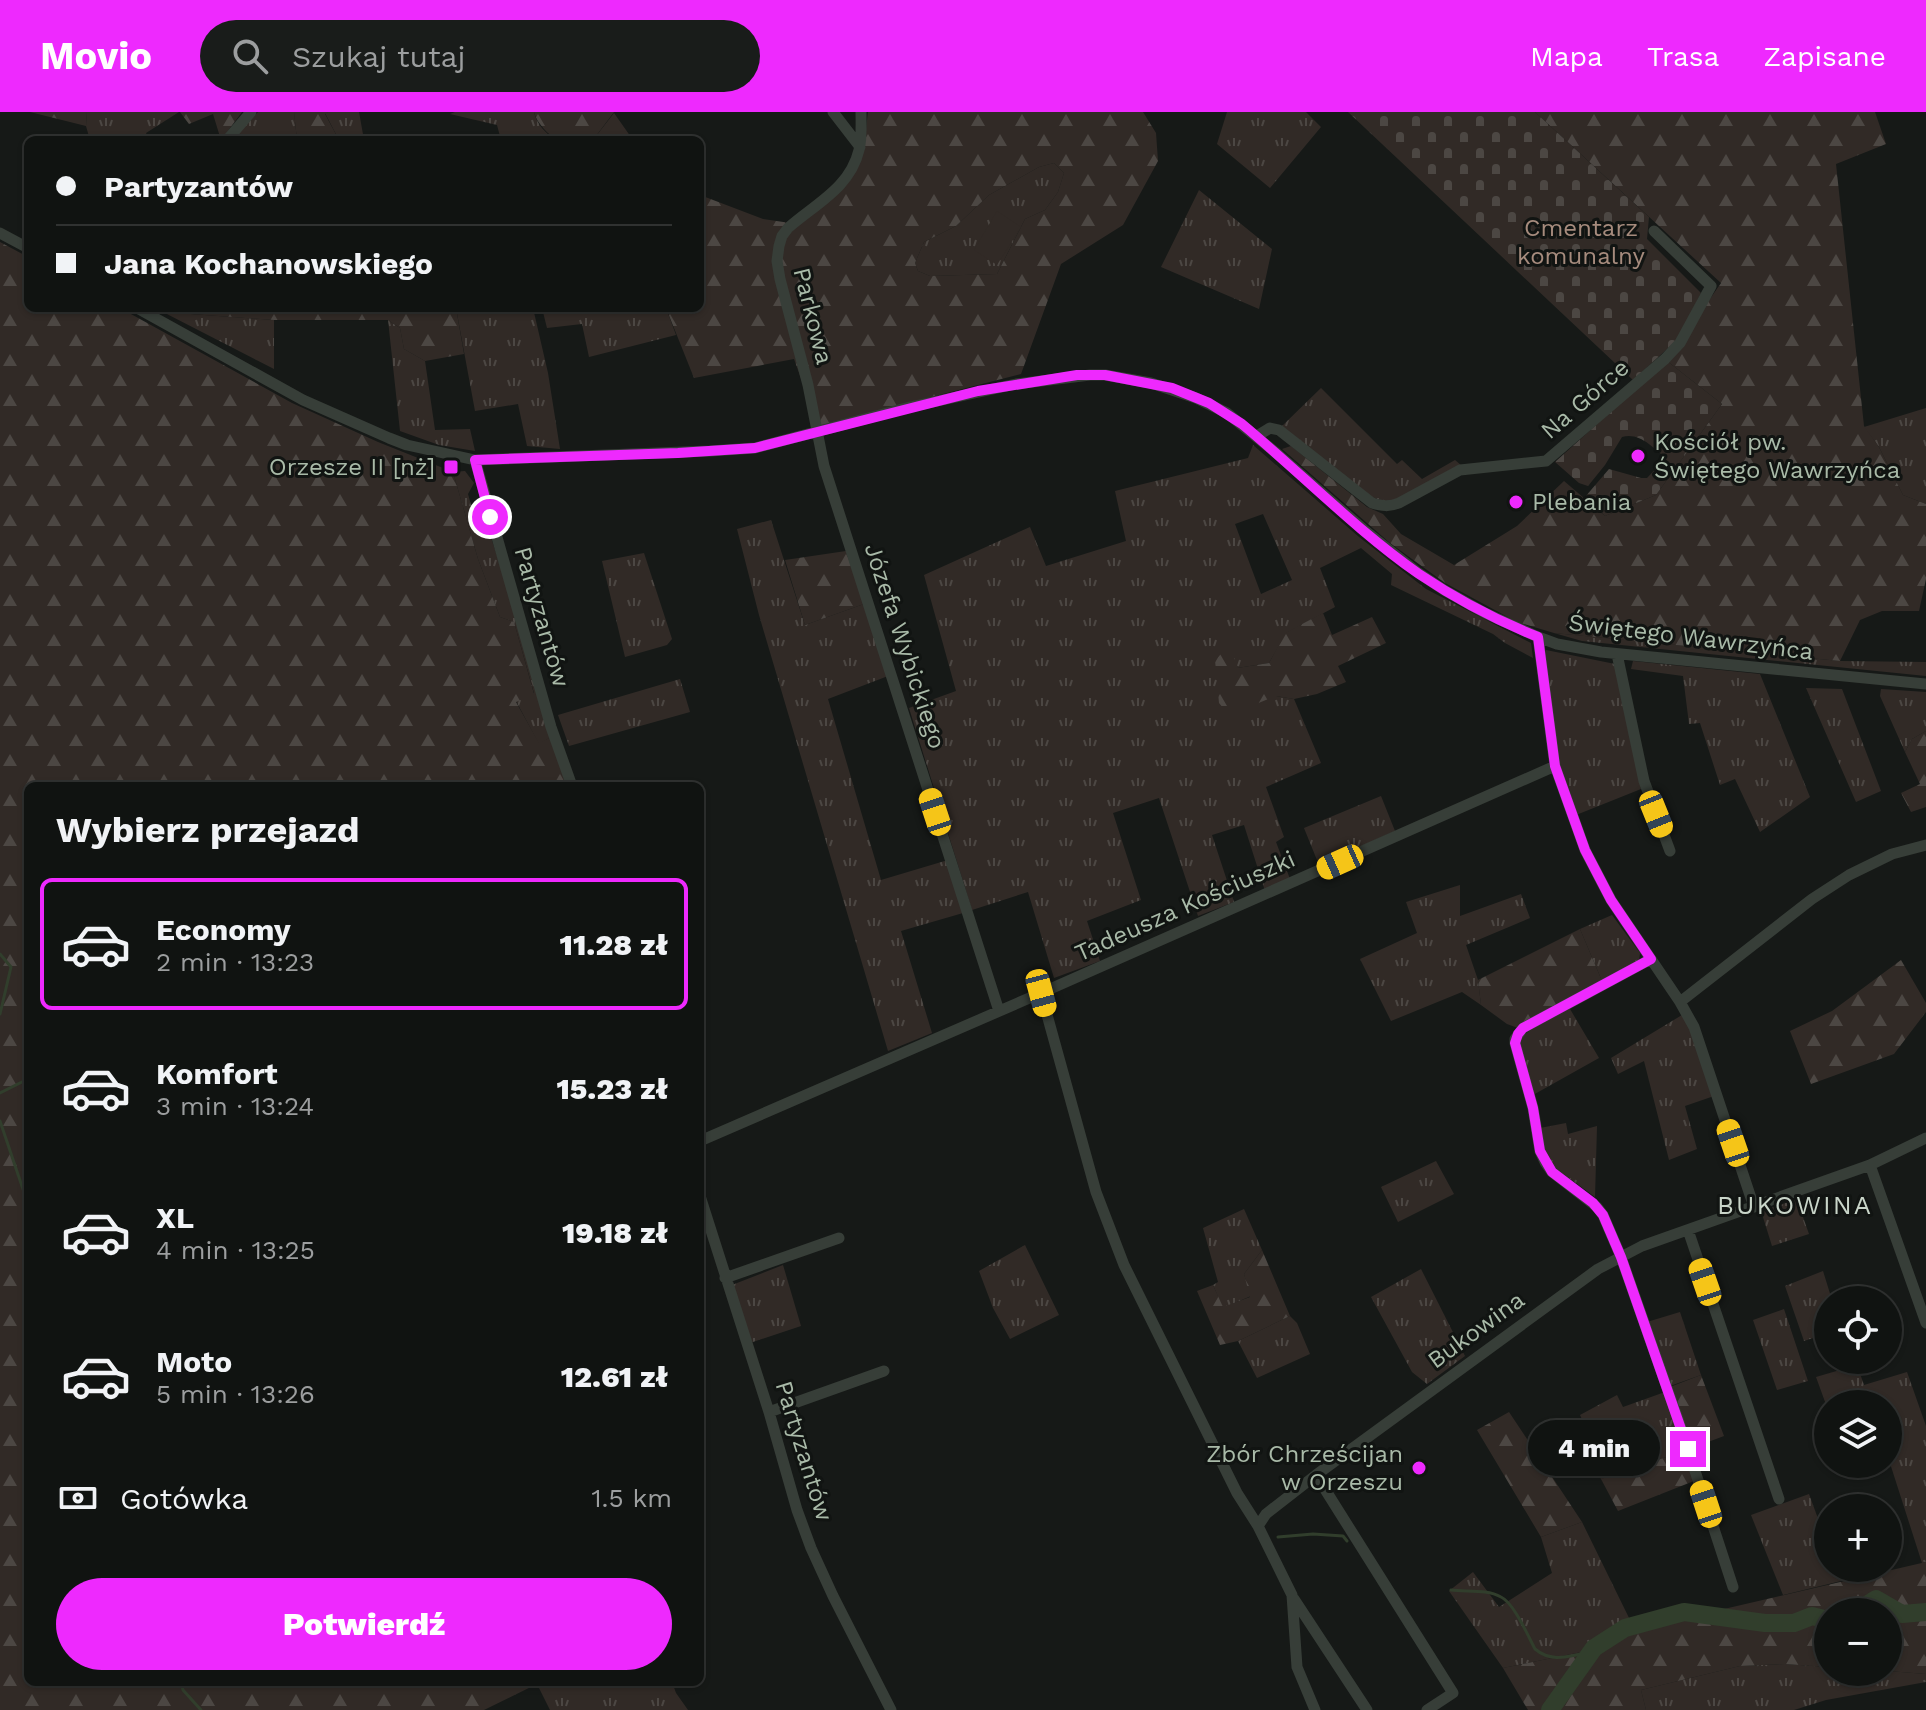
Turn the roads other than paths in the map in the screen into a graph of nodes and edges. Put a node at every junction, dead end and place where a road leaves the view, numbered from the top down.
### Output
1 (251, 112) edge
2 (833, 112) edge
3 (861, 112) edge
4 (230, 136) edge
5 (860, 147) junction
6 (1654, 231) dead end
7 (0, 233) edge
8 (24, 246) edge
9 (157, 313) edge
10 (817, 431) junction
11 (1257, 436) junction
12 (475, 460) junction
13 (1538, 637) junction
14 (1617, 654) junction
15 (1926, 684) edge
16 (1555, 766) junction
17 (571, 782) edge
18 (1926, 845) edge
19 (1670, 851) dead end
20 (1651, 959) junction
21 (1041, 993) junction
22 (1680, 1002) junction
23 (999, 1011) junction
24 (1926, 1138) edge
25 (704, 1139) edge
26 (1870, 1165) junction
27 (1754, 1207) junction
28 (704, 1209) edge
29 (1688, 1230) junction
30 (839, 1238) dead end
31 (1621, 1257) junction
32 (725, 1278) junction
33 (1926, 1323) edge
34 (884, 1371) dead end
35 (769, 1412) junction
36 (1316, 1475) junction
37 (1779, 1499) dead end
38 (1258, 1526) junction
39 (1733, 1587) dead end
40 (1292, 1595) junction
41 (891, 1710) edge
42 (1315, 1710) edge
43 (1367, 1710) edge
44 (1427, 1710) edge

1 - 4 street
2 - 5 street
3 - 5 street, Parkowa
5 - 10 street, Parkowa
6 - 11 street, Na Górce
7 - 8 street
9 - 12 street, Świętego Wawrzyńca
10 - 11 street, Świętego Wawrzyńca
10 - 12 street, Świętego Wawrzyńca
10 - 23 street, Józefa Wybickiego
11 - 13 street, Świętego Wawrzyńca
12 - 17 street, Partyzantów
13 - 14 street, Świętego Wawrzyńca
13 - 16 street
14 - 15 street, Świętego Wawrzyńca
14 - 19 street
16 - 20 street
16 - 21 street, Tadeusza Kościuszki
18 - 22 street
20 - 22 street
20 - 31 street
21 - 23 street, Tadeusza Kościuszki
21 - 38 street
22 - 27 street
23 - 25 street, Tadeusza Kościuszki
24 - 26 street, Bukowina
26 - 27 street, Bukowina
26 - 33 street
27 - 29 street, Bukowina
28 - 32 street, Partyzantów
29 - 31 street, Bukowina
29 - 37 street
30 - 32 street
31 - 36 street, Bukowina
31 - 39 street
32 - 35 street, Partyzantów
34 - 35 street
35 - 41 street, Partyzantów
36 - 38 street, Bukowina
36 - 44 street
38 - 40 street
40 - 42 street
40 - 43 street

